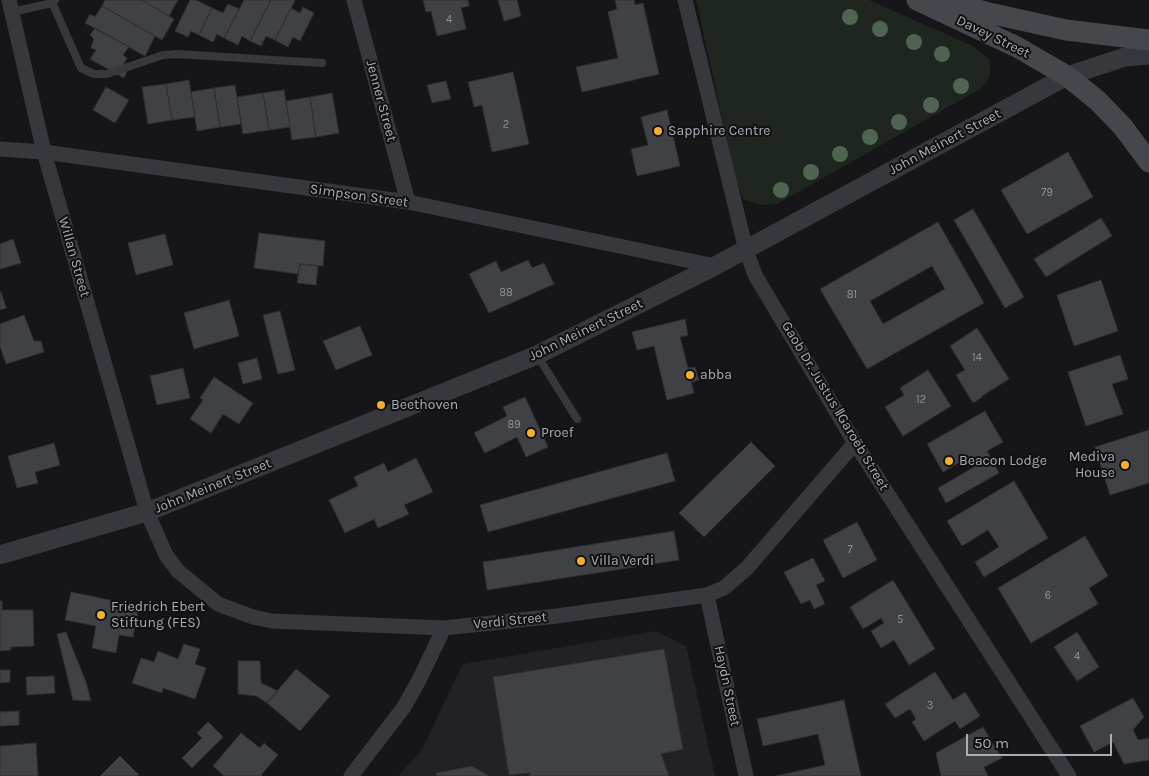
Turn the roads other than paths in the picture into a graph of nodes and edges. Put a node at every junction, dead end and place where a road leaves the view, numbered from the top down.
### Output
1 (354, 0) edge
2 (685, 0) edge
3 (917, 0) edge
4 (942, 0) edge
5 (53, 1) edge
6 (10, 6) edge
7 (1149, 40) edge
8 (1149, 55) edge
9 (322, 63) dead end
10 (1067, 76) junction
11 (0, 149) edge
12 (44, 152) junction
13 (1149, 162) edge
14 (408, 202) junction
15 (746, 250) junction
16 (715, 266) junction
17 (537, 355) junction
18 (577, 419) dead end
19 (855, 443) junction
20 (147, 512) junction
21 (0, 554) edge
22 (707, 595) junction
23 (444, 628) junction
24 (350, 776) edge
25 (746, 776) edge
26 (1069, 776) edge

1 - 14 street, Jenner Street
2 - 15 street, Gaob Dr. Justus ǁGaroëb Street
3 - 10 main road, Davey Street
4 - 7 main road
5 - 6 lane
5 - 9 lane
6 - 12 street, Willan Street
8 - 10 street, John Meinert Street
10 - 13 main road, Davey Street
10 - 15 street, John Meinert Street
11 - 12 street, Simpson Street
12 - 14 street, Simpson Street
12 - 20 street, Willan Street
14 - 16 street, Simpson Street
15 - 16 street, John Meinert Street
15 - 19 street, Gaob Dr. Justus ǁGaroëb Street
16 - 17 street, John Meinert Street
17 - 18 lane
17 - 20 street, John Meinert Street
19 - 22 street, Verdi Street
19 - 26 street, Gaob Dr. Justus ǁGaroëb Street
20 - 21 street, John Meinert Street
20 - 23 street, Verdi Street
22 - 23 street, Verdi Street
22 - 25 street, Haydn Street
23 - 24 street

